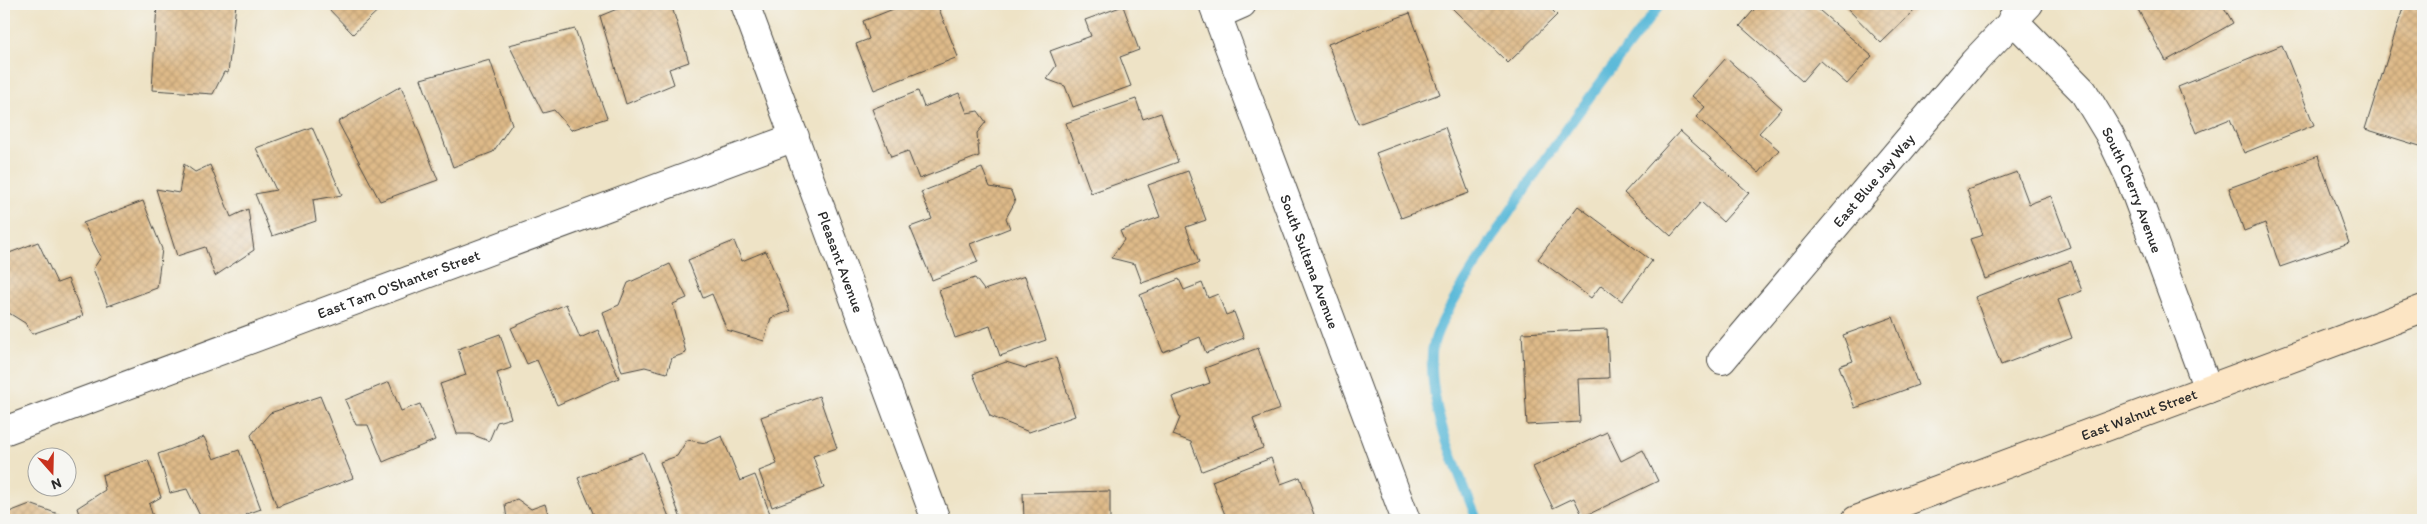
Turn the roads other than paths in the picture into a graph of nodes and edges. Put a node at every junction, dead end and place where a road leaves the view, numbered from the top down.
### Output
1 (744, 4) edge
2 (1242, 4) edge
3 (1215, 10) edge
4 (2021, 11) edge
5 (794, 137) junction
6 (2423, 309) edge
7 (1722, 360) dead end
8 (2208, 389) junction
9 (4, 431) edge
10 (936, 520) edge
11 (1406, 520) edge
12 (1856, 520) edge

1 - 5 street, Pleasant Avenue
2 - 3 street
3 - 11 street, South Sultana Avenue
4 - 7 street, East Blue Jay Way
4 - 8 street, South Cherry Avenue
5 - 9 street, East Tam O'Shanter Street
5 - 10 street, Pleasant Avenue
6 - 8 street, East Walnut Street
8 - 12 street, East Walnut Street

